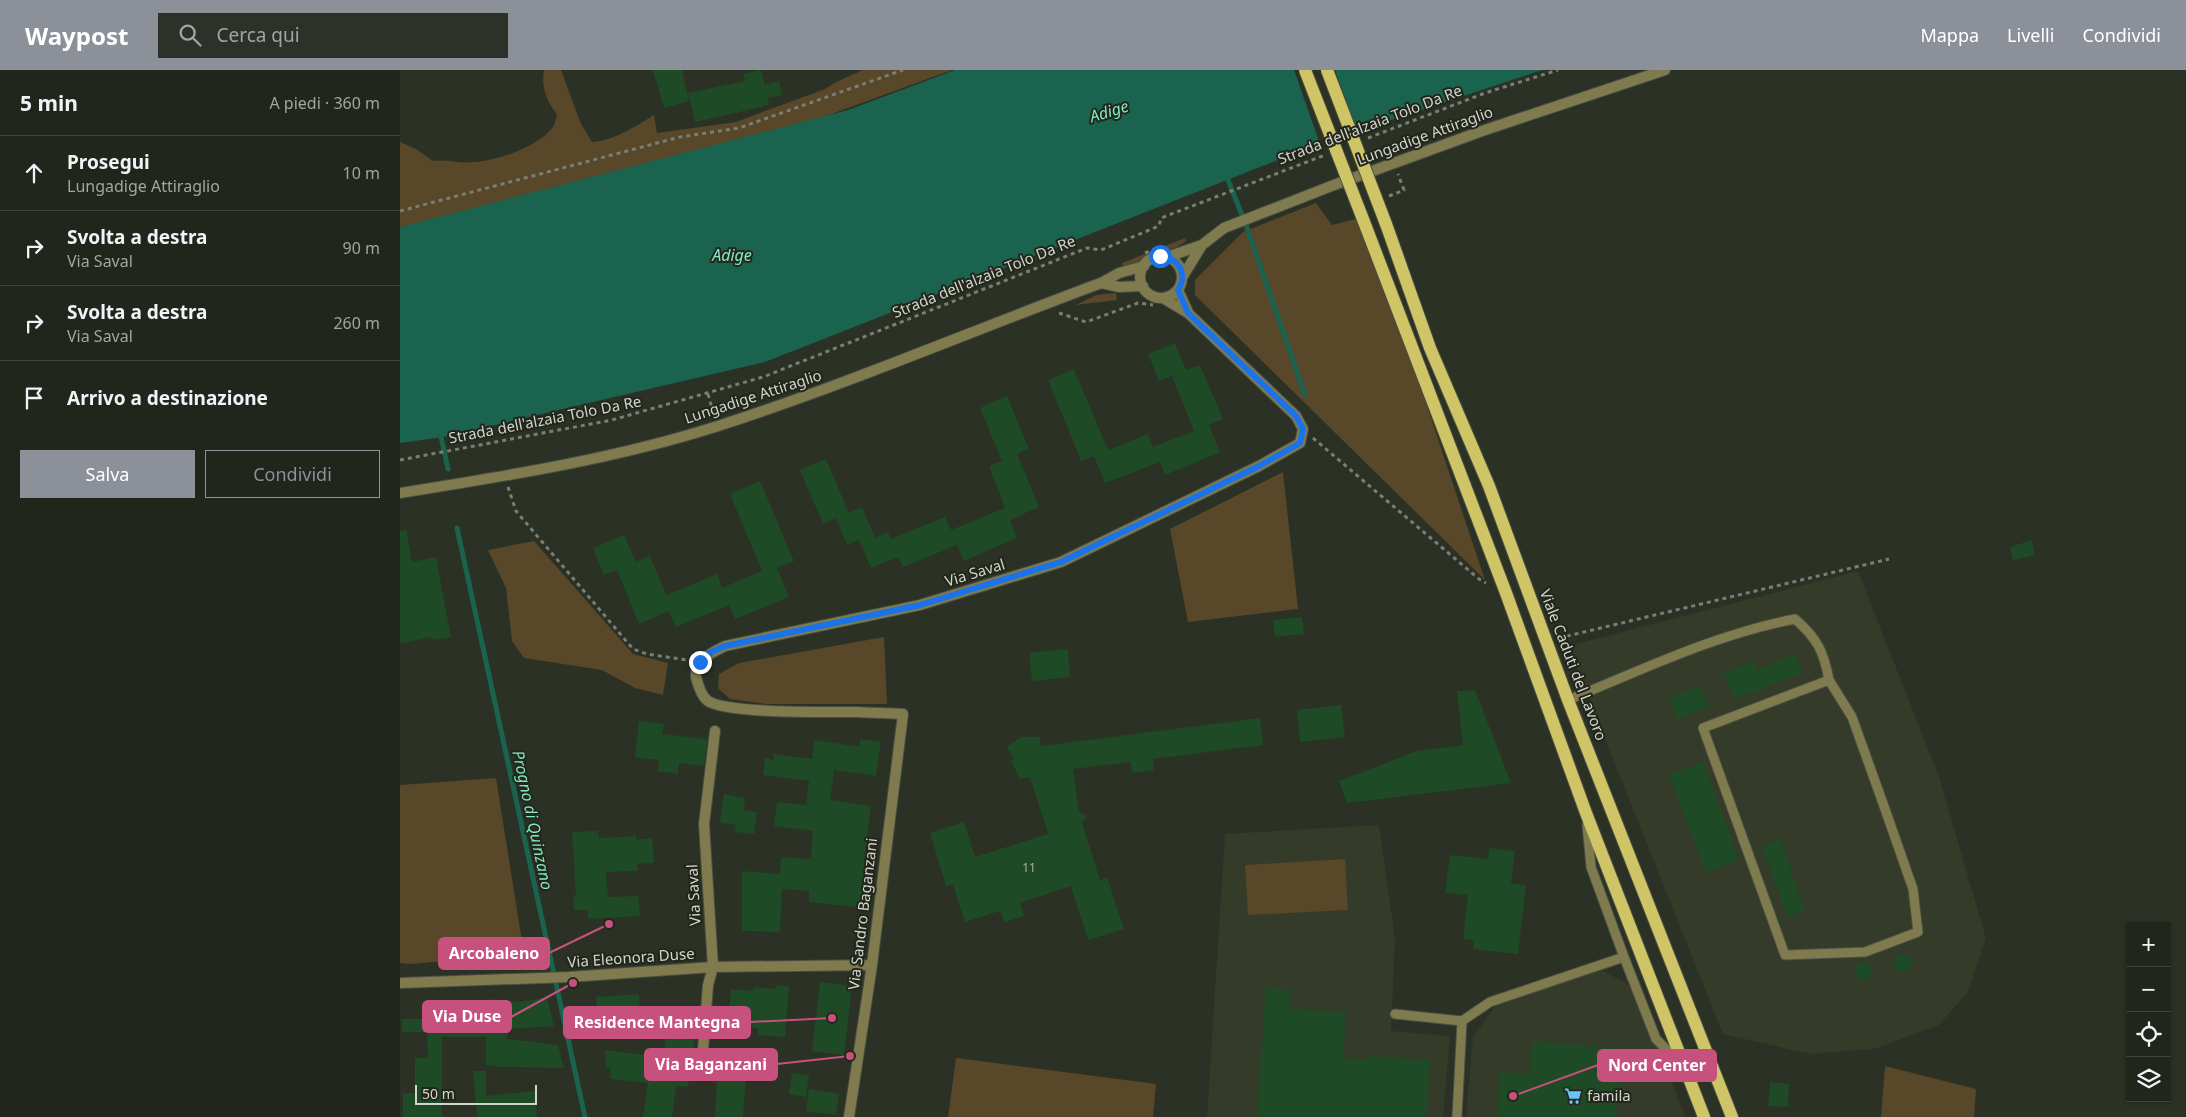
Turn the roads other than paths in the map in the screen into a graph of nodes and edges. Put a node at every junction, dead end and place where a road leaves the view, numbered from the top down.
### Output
1 (1305, 70) edge
2 (1327, 70) edge
3 (1665, 70) edge
4 (1202, 245) junction
5 (1167, 256) junction
6 (1144, 266) junction
7 (1182, 276) junction
8 (1101, 283) junction
9 (1142, 286) junction
10 (1178, 290) junction
11 (1163, 298) junction
12 (1188, 313) junction
13 (400, 493) edge
14 (1830, 680) junction
15 (1568, 700) junction
16 (903, 714) joint
17 (715, 731) dead end
18 (1586, 812) junction
19 (1624, 957) junction
20 (872, 965) junction
21 (713, 967) junction
22 (400, 983) edge
23 (1395, 1014) dead end
24 (1462, 1022) junction
25 (703, 1050) dead end
26 (1686, 1068) junction
27 (850, 1117) edge
28 (1456, 1117) edge
29 (1704, 1117) edge
30 (1732, 1117) edge

1 - 18 main road, bridge
2 - 15 main road, Viale Caduti del Lavoro, bridge
3 - 4 street, Lungadige Attiraglio
4 - 5 street, Lungadige Attiraglio
4 - 7 street, Lungadige Attiraglio
5 - 6 street, Lungadige Attiraglio
5 - 7 street
6 - 8 street, Lungadige Attiraglio
6 - 9 street
7 - 10 street, Lungadige Attiraglio
8 - 9 street, Lungadige Attiraglio
8 - 13 street, Lungadige Attiraglio
9 - 11 street, Lungadige Attiraglio
10 - 11 street
10 - 12 street
11 - 12 street
12 - 16 street, Via Saval
14 - 14 lane
14 - 15 lane
15 - 30 main road, Viale Caduti del Lavoro
16 - 20 street, Via Sandro Baganzani
17 - 21 street, Via Saval
18 - 19 lane
18 - 26 main road
19 - 24 lane
19 - 26 lane
20 - 21 street, Via Eleonora Duse
20 - 27 street, Via Sandro Baganzani
21 - 22 street, Via Eleonora Duse
21 - 25 street, Via Eleonora Duse
23 - 24 lane
24 - 28 lane
26 - 29 main road

